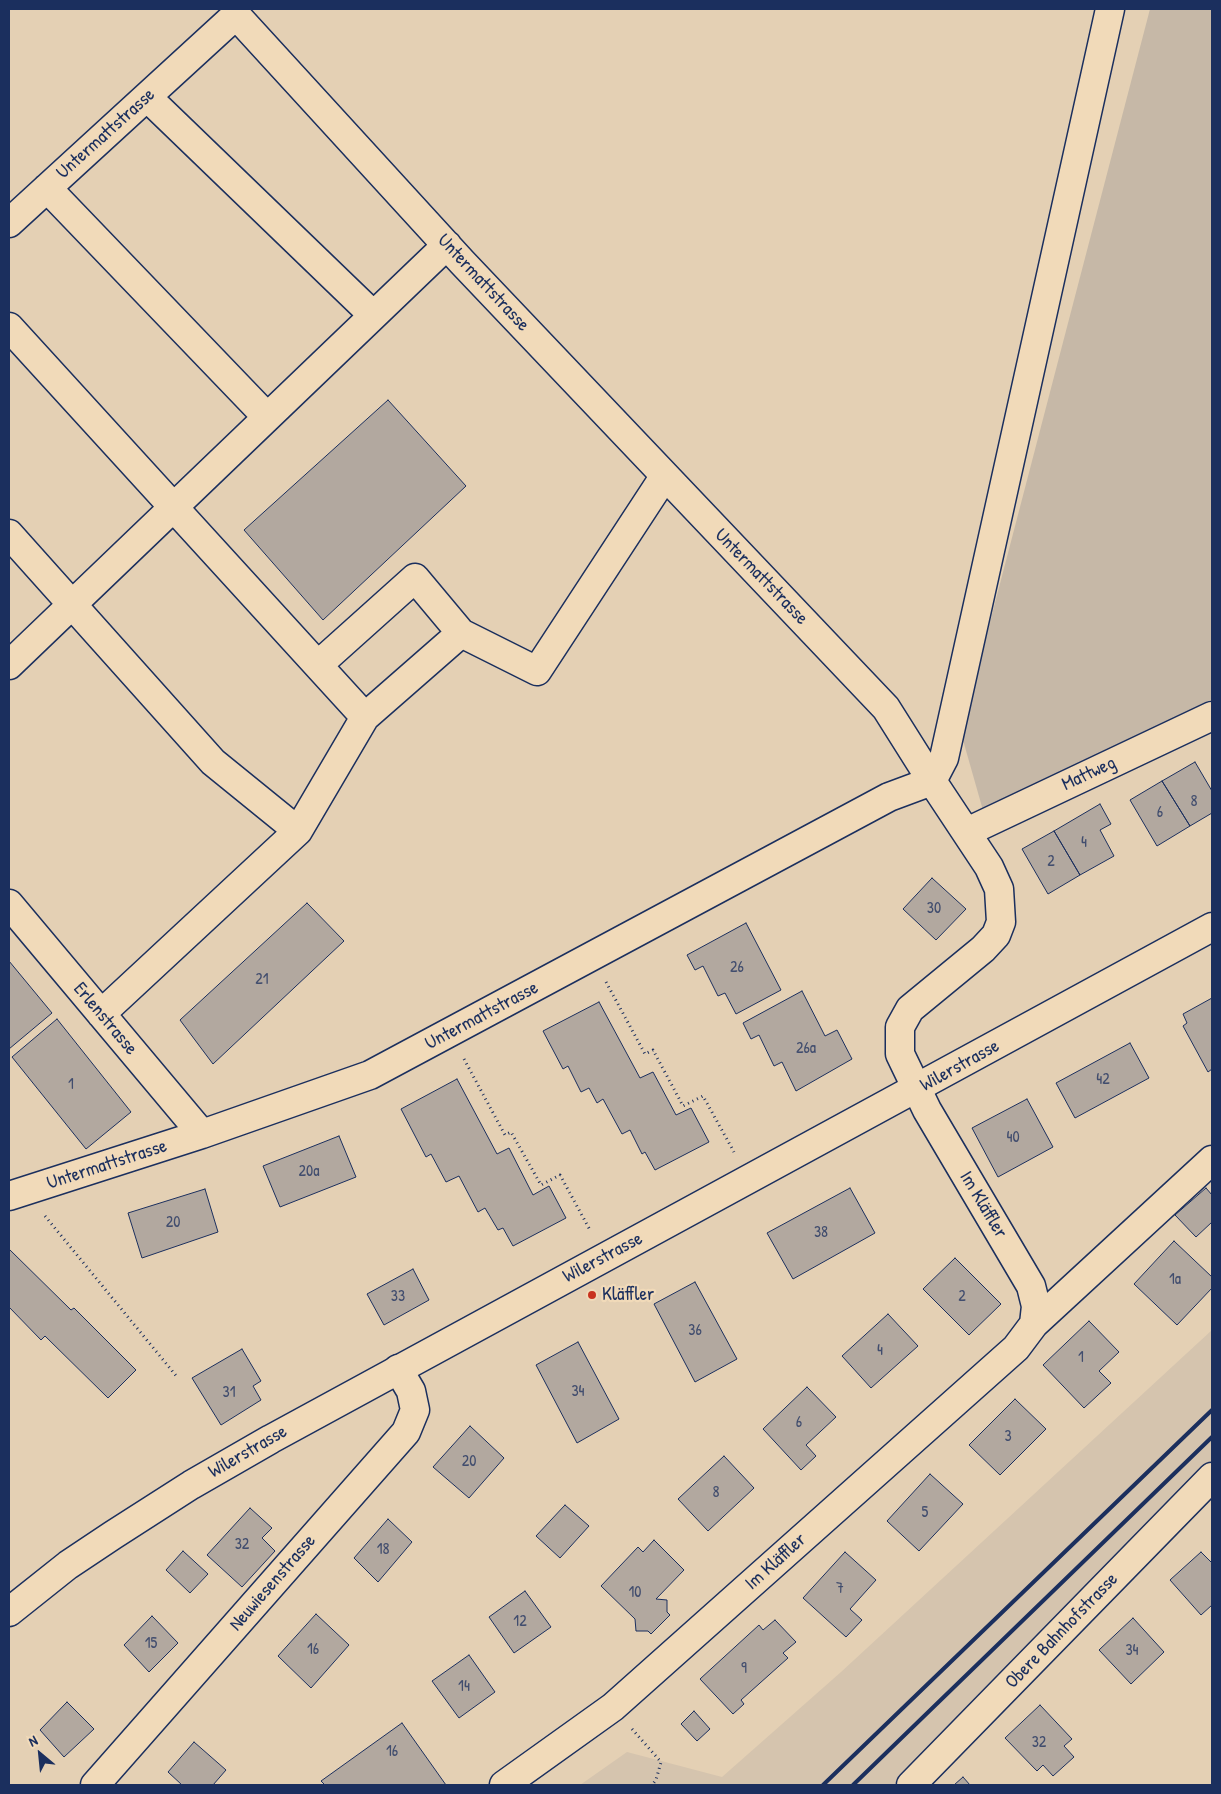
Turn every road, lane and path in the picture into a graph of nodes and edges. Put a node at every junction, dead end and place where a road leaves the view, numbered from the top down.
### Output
1 (1110, 9) edge
2 (147, 97) junction
3 (47, 188) junction
4 (9, 223) edge
5 (447, 244) junction
6 (373, 315) junction
7 (9, 327) edge
8 (267, 417) junction
9 (664, 476) junction
10 (174, 506) junction
11 (9, 534) edge
12 (72, 604) junction
13 (462, 633) junction
14 (9, 665) edge
15 (318, 665) junction
16 (1212, 716) edge
17 (365, 717) junction
18 (932, 781) junction
19 (298, 831) junction
20 (967, 832) junction
21 (9, 904) edge
22 (1212, 927) edge
23 (611, 991) dead end
24 (101, 1014) junction
25 (469, 1070) dead end
26 (916, 1090) junction
27 (202, 1134) junction
28 (738, 1159) dead end
29 (1212, 1160) edge
30 (9, 1196) edge
31 (583, 1216) dead end
32 (54, 1226) dead end
33 (1034, 1324) junction
34 (398, 1370) junction
35 (178, 1378) dead end
36 (1212, 1477) edge
37 (9, 1612) edge
38 (642, 1741) dead end
39 (95, 1785) edge
40 (504, 1785) edge
41 (652, 1785) edge
42 (911, 1785) edge

1 - 18 street
2 - 3 street, Untermattstrasse
2 - 5 street, Untermattstrasse
2 - 6 street
3 - 4 street, Untermattstrasse
3 - 8 street
5 - 6 street
5 - 9 street, Untermattstrasse
6 - 8 street
7 - 10 street
8 - 10 street
9 - 13 street
9 - 18 street, Untermattstrasse
10 - 12 street
10 - 15 street
11 - 12 street
12 - 14 street
12 - 19 street
13 - 15 street
13 - 17 street
15 - 17 street
16 - 20 street, Mattweg
17 - 19 street
18 - 20 street, Untermattstrasse
18 - 27 street, Untermattstrasse
19 - 24 street
20 - 26 street, Untermattstrasse
21 - 24 street, Erlenstrasse
22 - 26 street, Wilerstrasse
23 - 28 path
24 - 27 street, Erlenstrasse
25 - 31 path
26 - 33 street, Im Kläffler
26 - 34 street, Wilerstrasse
27 - 30 street, Untermattstrasse
29 - 33 street, Im Kläffler
32 - 35 path
33 - 40 street, Im Kläffler
34 - 37 street, Wilerstrasse
34 - 39 street, Neuwiesenstrasse
36 - 42 street, Obere Bahnhofstrasse
38 - 41 path

